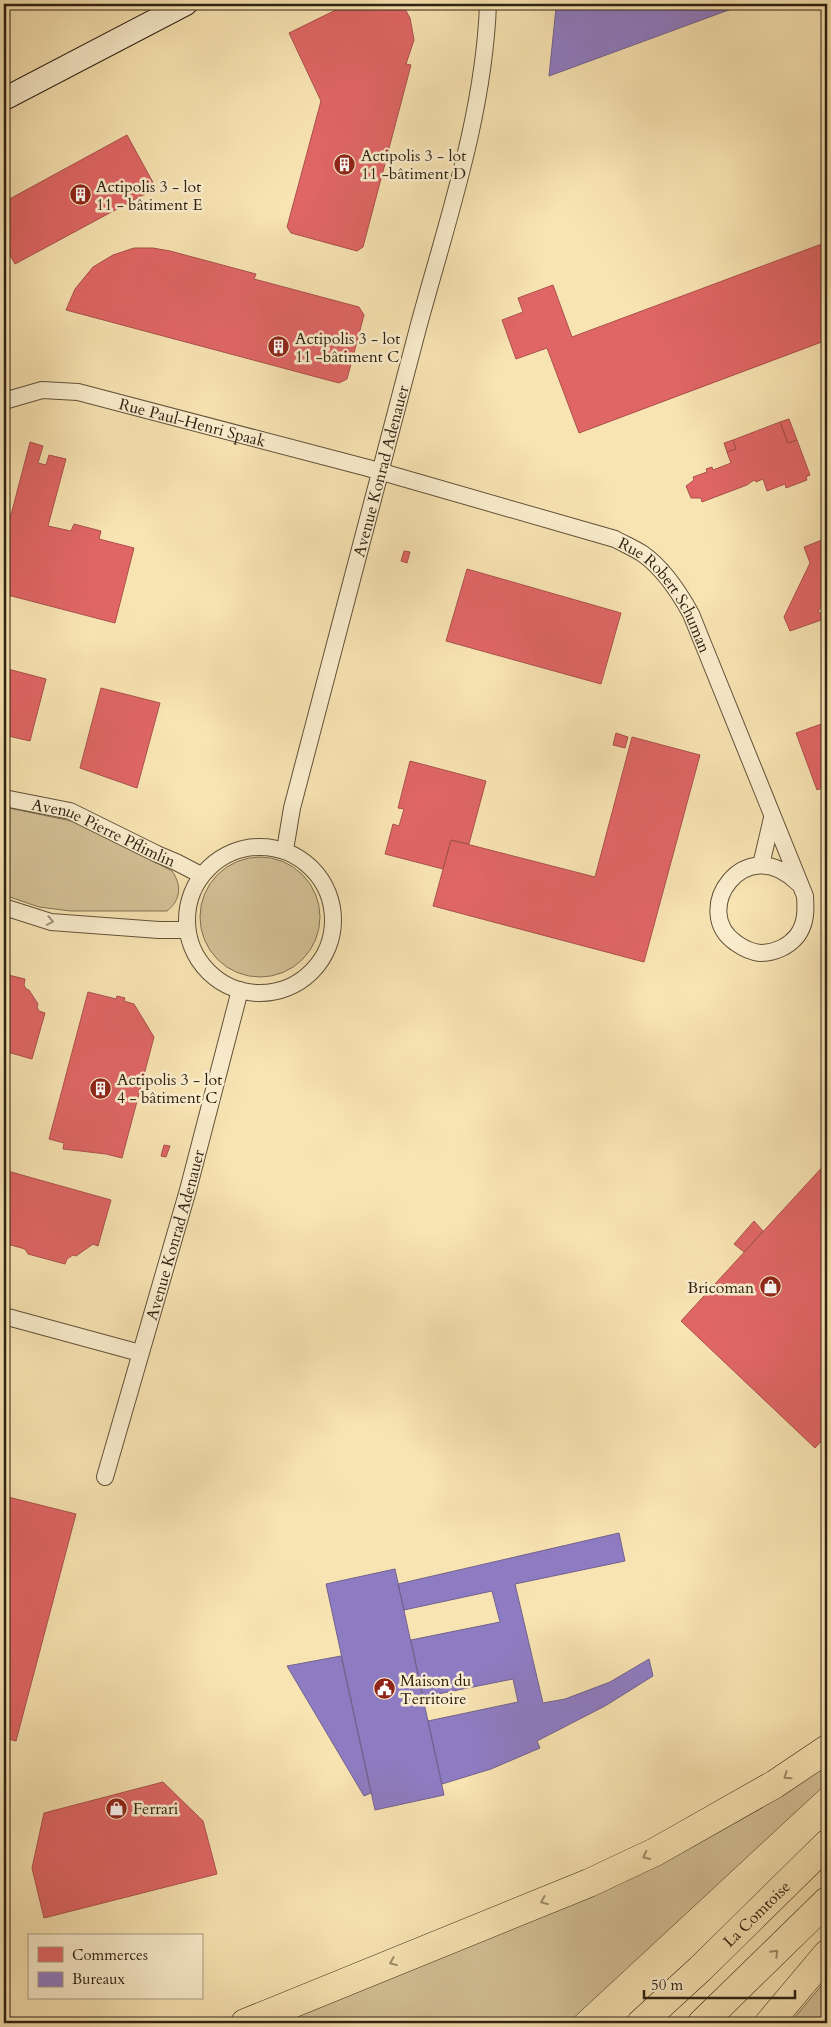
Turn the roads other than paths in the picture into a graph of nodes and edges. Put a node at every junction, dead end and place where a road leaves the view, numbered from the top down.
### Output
1 (186, 4) edge
2 (488, 4) edge
3 (4, 99) edge
4 (4, 401) edge
5 (380, 471) junction
6 (4, 798) edge
7 (772, 818) junction
8 (285, 850) junction
9 (761, 865) junction
10 (201, 875) junction
11 (798, 883) junction
12 (4, 907) edge
13 (187, 930) junction
14 (240, 990) junction
15 (4, 1316) edge
16 (140, 1353) junction
17 (105, 1477) dead end
18 (827, 1749) edge
19 (827, 1844) edge
20 (827, 1901) edge
21 (827, 1954) edge
22 (245, 2023) edge
23 (641, 2023) edge
24 (702, 2023) edge
25 (769, 2023) edge

1 - 3 main road
2 - 5 street, Avenue Konrad Adenauer
4 - 5 street, Rue Paul-Henri Spaak
5 - 7 street, Rue Robert Schuman
5 - 8 street, Avenue Konrad Adenauer
6 - 10 street, Avenue Pierre Pflimlin
7 - 9 street
7 - 11 street, Rue Robert Schuman
8 - 10 street
8 - 14 street
9 - 11 street
9 - 11 street, Rue Robert Schuman
10 - 13 street
12 -> 13 street
13 - 14 street
14 - 16 street, Avenue Konrad Adenauer
15 - 16 street
16 - 17 street, Avenue Konrad Adenauer
18 -> 22 highway
19 - 23 highway, La Comtoise
24 -> 20 highway
21 - 25 highway

